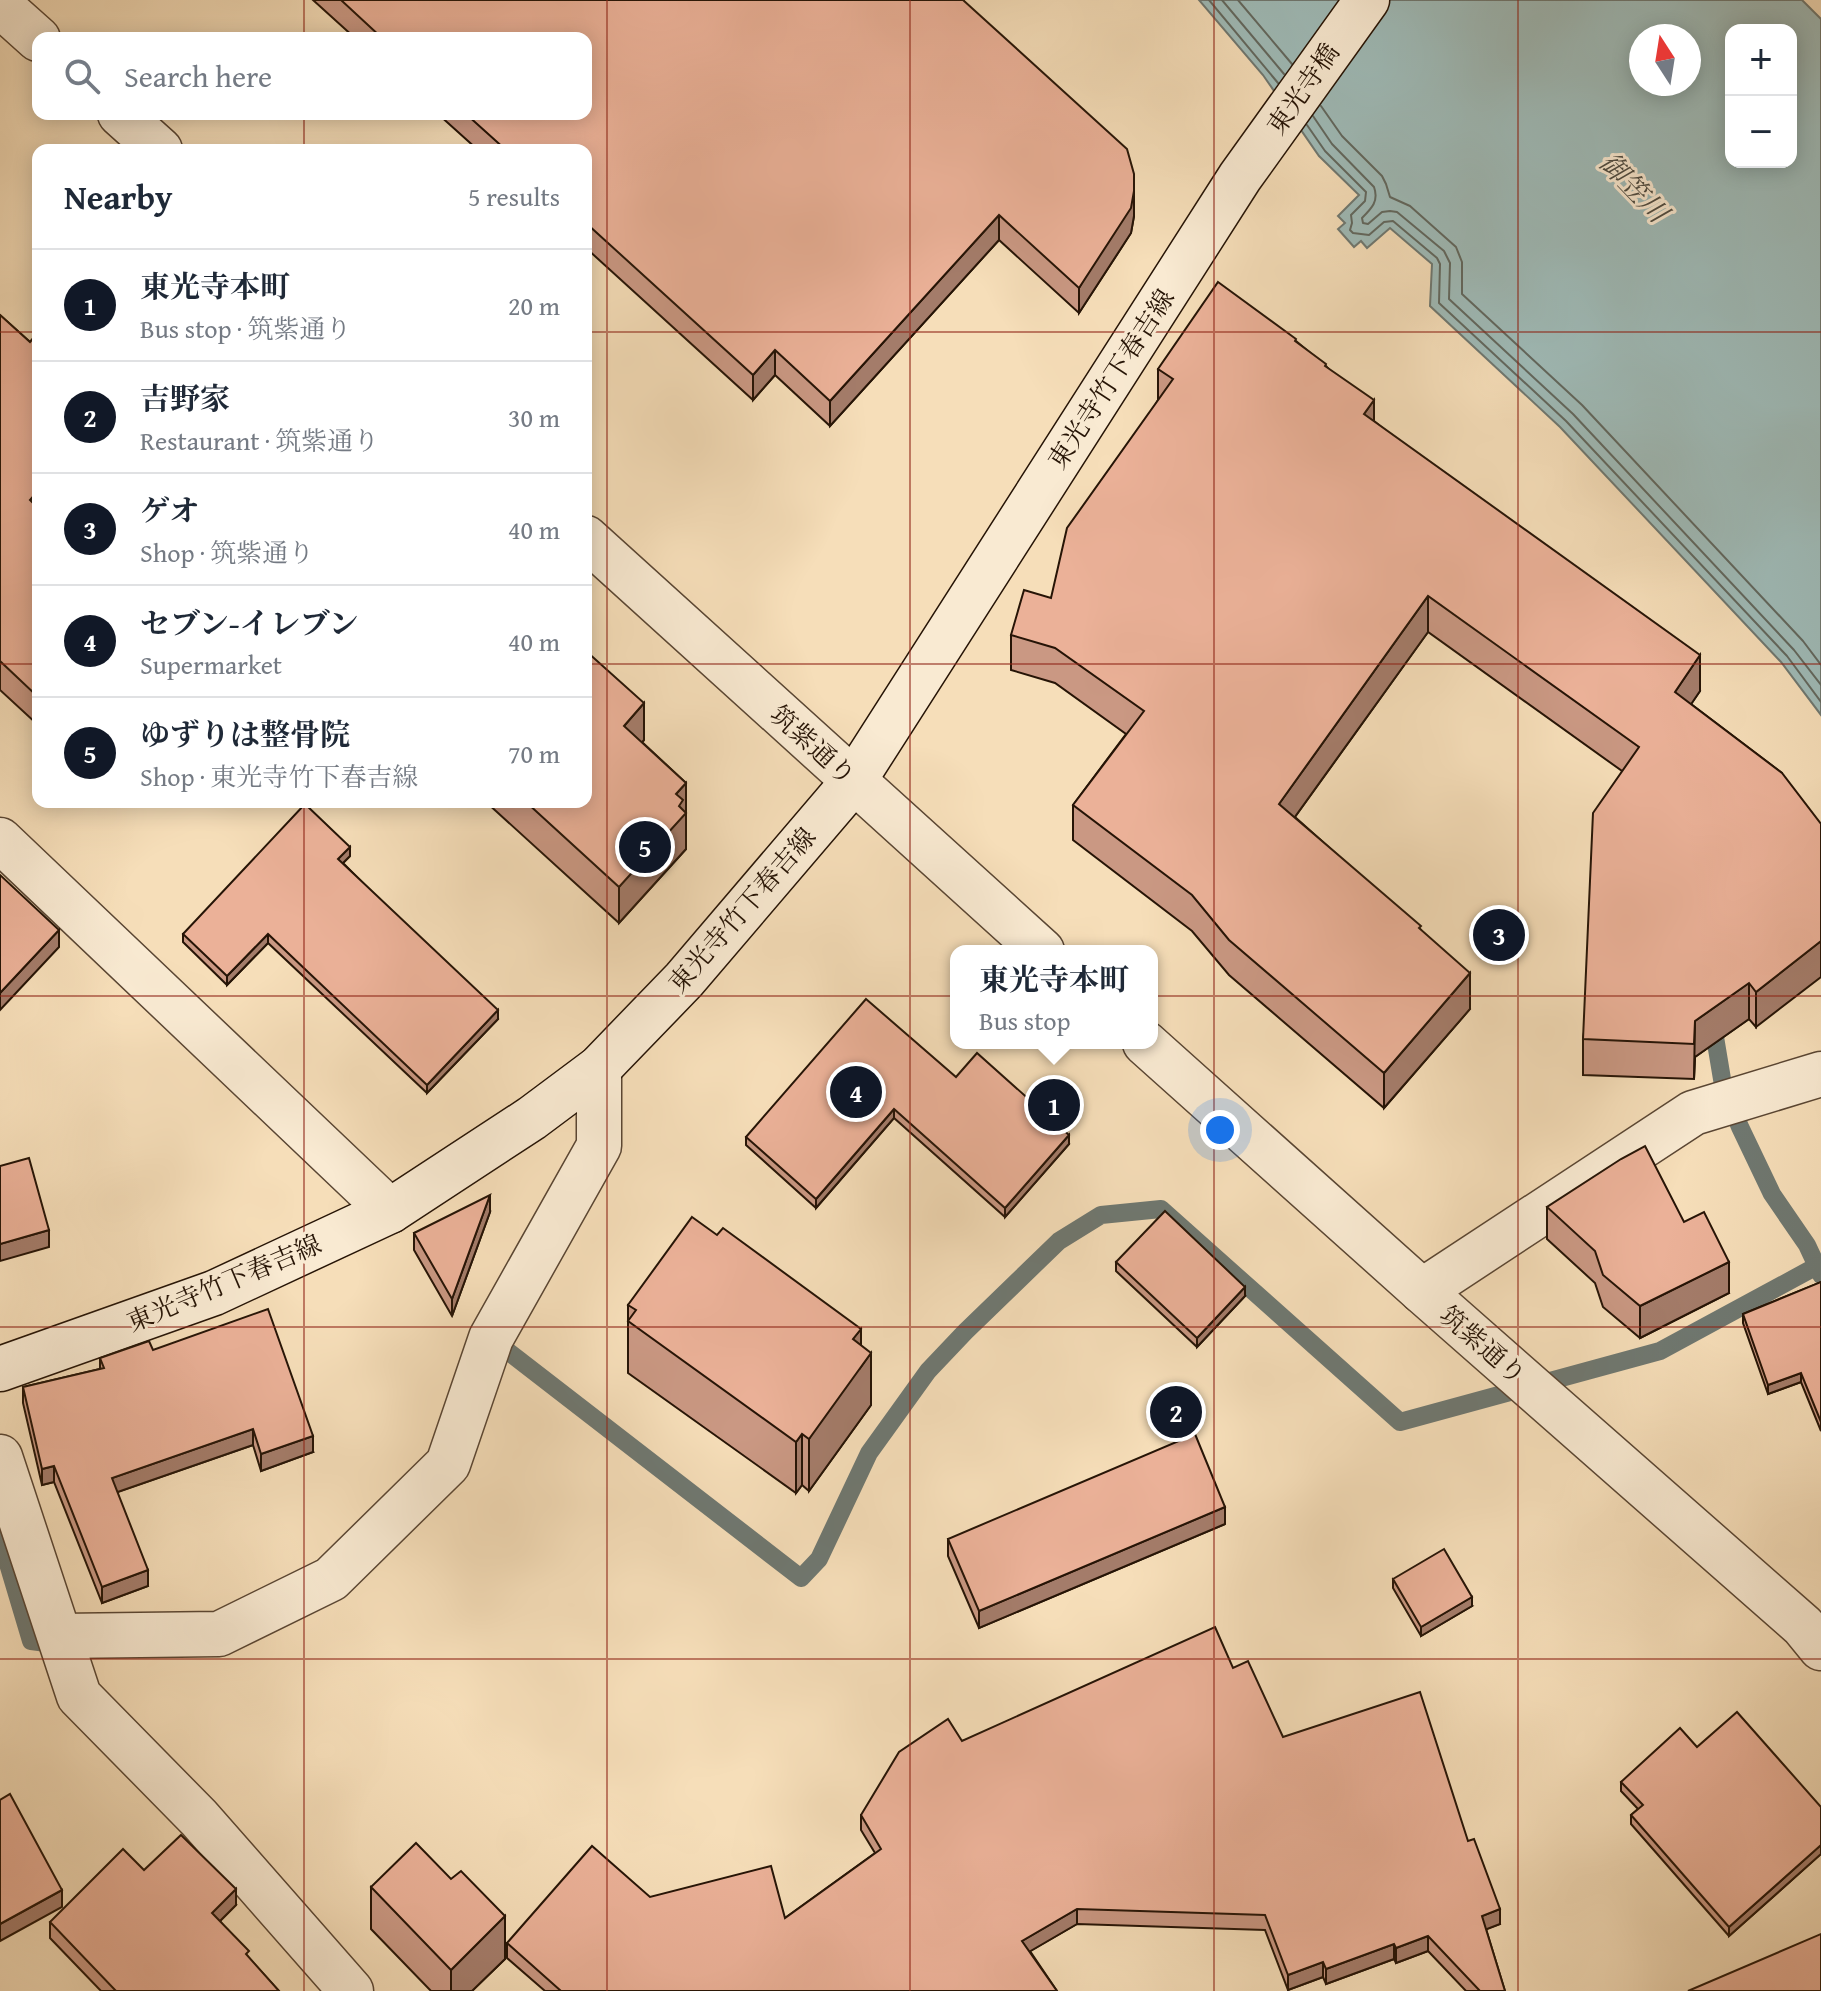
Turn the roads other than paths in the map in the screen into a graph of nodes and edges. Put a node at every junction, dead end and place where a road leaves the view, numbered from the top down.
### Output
1 (1367, 0) edge
2 (0, 5) edge
3 (32, 34) edge
4 (127, 120) edge
5 (153, 144) edge
6 (1240, 177) joint
7 (592, 543) edge
8 (853, 782) junction
9 (0, 840) edge
10 (1035, 945) edge
11 (1152, 1049) edge
12 (599, 1068) junction
13 (1821, 1074) edge
14 (390, 1211) junction
15 (1422, 1291) junction
16 (0, 1369) edge
17 (0, 1457) edge
18 (61, 1636) junction
19 (1821, 1648) edge
20 (351, 1991) edge

1 - 6 street, 東光寺橋
2 - 3 street
4 - 5 street
6 - 8 street, 東光寺竹下春吉線
7 - 8 street, 筑紫通り
8 - 10 street, 筑紫通り
8 - 12 street, 東光寺竹下春吉線
9 - 14 street
11 - 15 street, 筑紫通り
12 - 14 street, 東光寺竹下春吉線
12 - 18 street
13 - 15 street
14 - 16 street, 東光寺竹下春吉線
15 - 19 street, 筑紫通り
17 - 18 street
18 - 20 street

